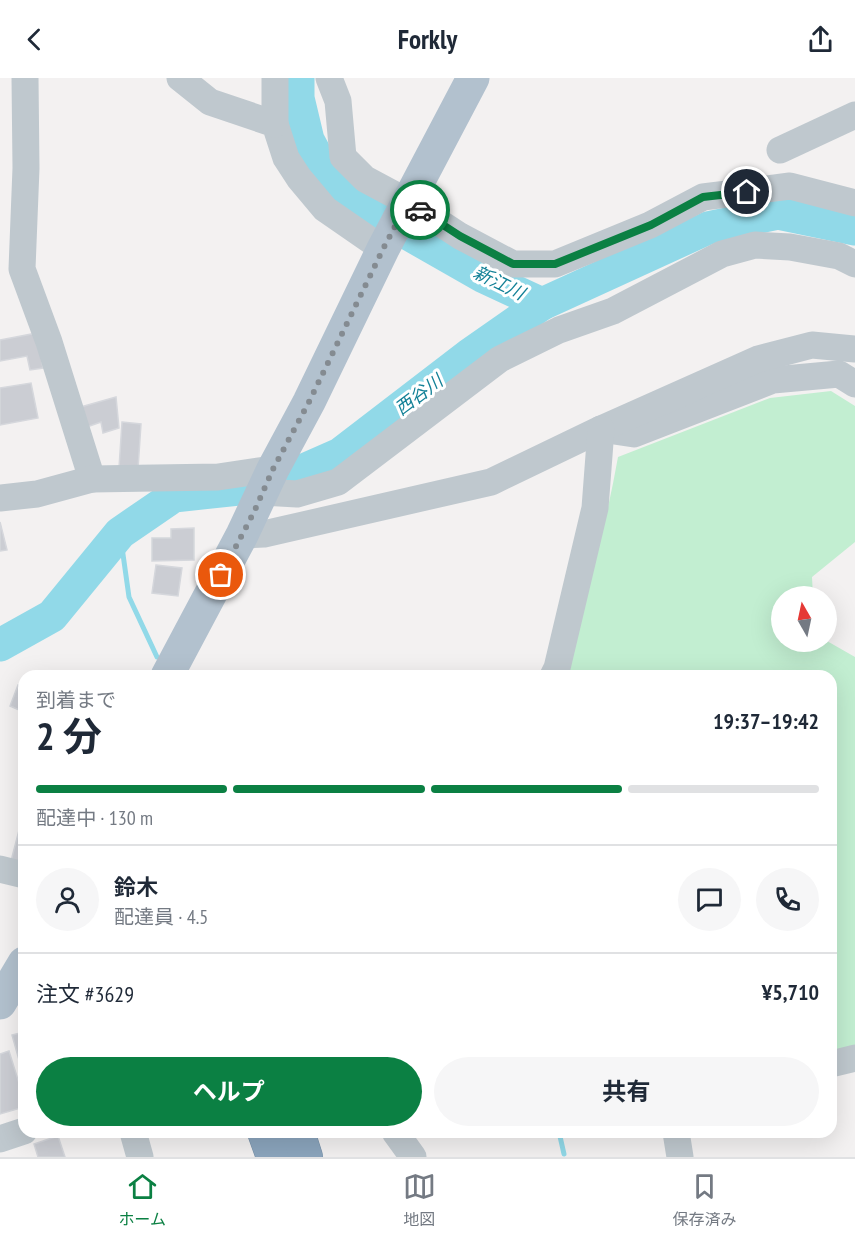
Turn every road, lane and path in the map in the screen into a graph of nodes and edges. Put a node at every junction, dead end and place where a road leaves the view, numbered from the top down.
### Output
1 (25, 78) edge
2 (180, 78) edge
3 (275, 78) edge
4 (329, 78) edge
5 (473, 78) edge
6 (855, 115) edge
7 (275, 124) junction
8 (780, 150) dead end
9 (408, 202) junction
10 (855, 203) edge
11 (383, 249) junction
12 (855, 264) edge
13 (11, 272) edge
14 (855, 349) edge
15 (855, 384) edge
16 (601, 429) junction
17 (92, 479) junction
18 (0, 498) edge
19 (258, 502) junction
20 (170, 670) edge
21 (556, 670) edge
22 (0, 869) edge
23 (18, 874) edge
24 (18, 978) edge
25 (0, 1003) edge
26 (855, 1058) edge
27 (837, 1062) edge
28 (18, 1133) edge
29 (135, 1138) edge
30 (266, 1138) edge
31 (300, 1138) edge
32 (399, 1138) edge
33 (0, 1139) edge
34 (140, 1157) edge
35 (273, 1157) edge
36 (306, 1157) edge
37 (412, 1157) edge

1 - 13 street
2 - 7 street
3 - 7 street
4 - 9 street
5 - 9 main road
6 - 8 street
7 - 11 street
9 - 10 street
9 - 11 main road
11 - 19 main road
12 - 19 street
13 - 17 street
14 - 16 street
15 - 16 street
16 - 19 street
16 - 21 street
17 - 18 street
17 - 19 street
19 - 20 main road
22 - 23 street
24 - 25 main road
26 - 27 street
28 - 33 street
29 - 34 street
30 - 35 highway
31 - 36 highway
32 - 37 street

